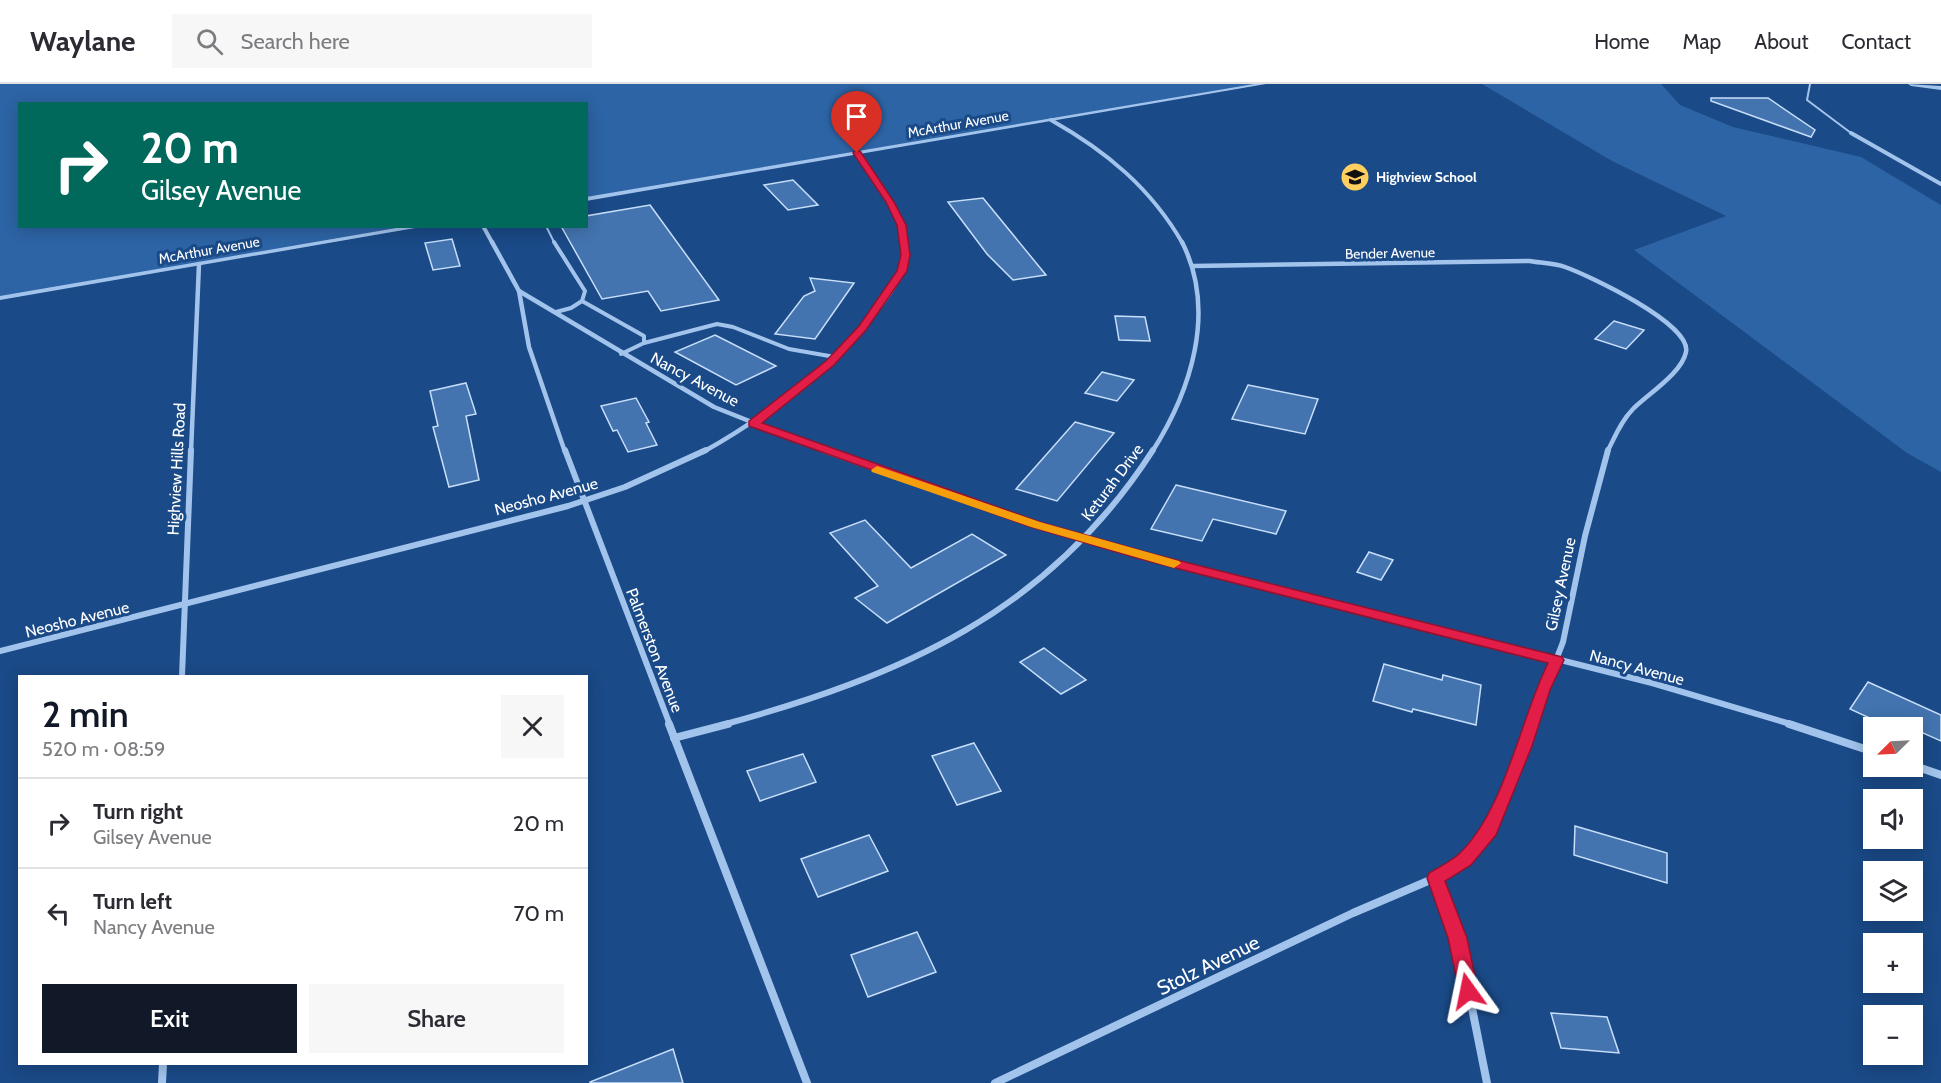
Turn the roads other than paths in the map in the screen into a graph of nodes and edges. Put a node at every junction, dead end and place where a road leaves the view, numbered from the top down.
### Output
1 (1263, 84) edge
2 (1810, 84) edge
3 (1911, 84) edge
4 (1941, 88) edge
5 (1051, 120) junction
6 (1851, 133) joint
7 (857, 153) junction
8 (1941, 184) edge
9 (588, 199) edge
10 (411, 228) edge
11 (484, 228) edge
12 (547, 228) edge
13 (199, 264) junction
14 (1193, 266) junction
15 (1585, 277) joint
16 (519, 291) junction
17 (0, 298) edge
18 (582, 301) junction
19 (556, 312) junction
20 (644, 343) junction
21 (621, 354) junction
22 (836, 357) junction
23 (753, 424) junction
24 (586, 502) junction
25 (1086, 539) junction
26 (185, 605) junction
27 (0, 651) edge
28 (1557, 660) junction
29 (182, 675) edge
30 (674, 738) junction
31 (1863, 748) edge
32 (1923, 769) edge
33 (1941, 775) edge
34 (1435, 878) junction
35 (163, 1065) edge
36 (162, 1083) edge
37 (807, 1083) edge
38 (995, 1083) edge
39 (1488, 1083) edge

1 - 5 street, McArthur Avenue
2 - 6 lane
3 - 4 street
5 - 7 street, McArthur Avenue
5 - 14 street, Keturah Drive
6 - 8 street
7 - 9 street, McArthur Avenue
7 - 22 street, Neosho Avenue
10 - 13 street, McArthur Avenue
11 - 16 street, Palmerston Avenue
12 - 18 lane
13 - 17 street, McArthur Avenue
13 - 26 street, Highview Hills Road
14 - 15 street, Bender Avenue
14 - 25 street, Keturah Drive
15 - 28 street, Gilsey Avenue
16 - 19 street, Nancy Avenue
16 - 24 street, Palmerston Avenue
18 - 19 lane
18 - 20 lane
19 - 21 street, Nancy Avenue
20 - 21 lane
20 - 22 lane
21 - 23 street, Nancy Avenue
22 - 23 street, Neosho Avenue
23 - 24 street, Neosho Avenue
23 - 25 street, Nancy Avenue
24 - 26 street, Neosho Avenue
24 - 30 street, Palmerston Avenue
25 - 28 street, Nancy Avenue
25 - 30 street, Keturah Drive
26 - 27 street, Neosho Avenue
26 - 29 street, Highview Hills Road
28 - 31 street, Nancy Avenue
28 - 34 street, Gilsey Avenue
30 - 37 street, Palmerston Avenue
32 - 33 street
34 - 38 street, Stolz Avenue
34 - 39 street
35 - 36 street

